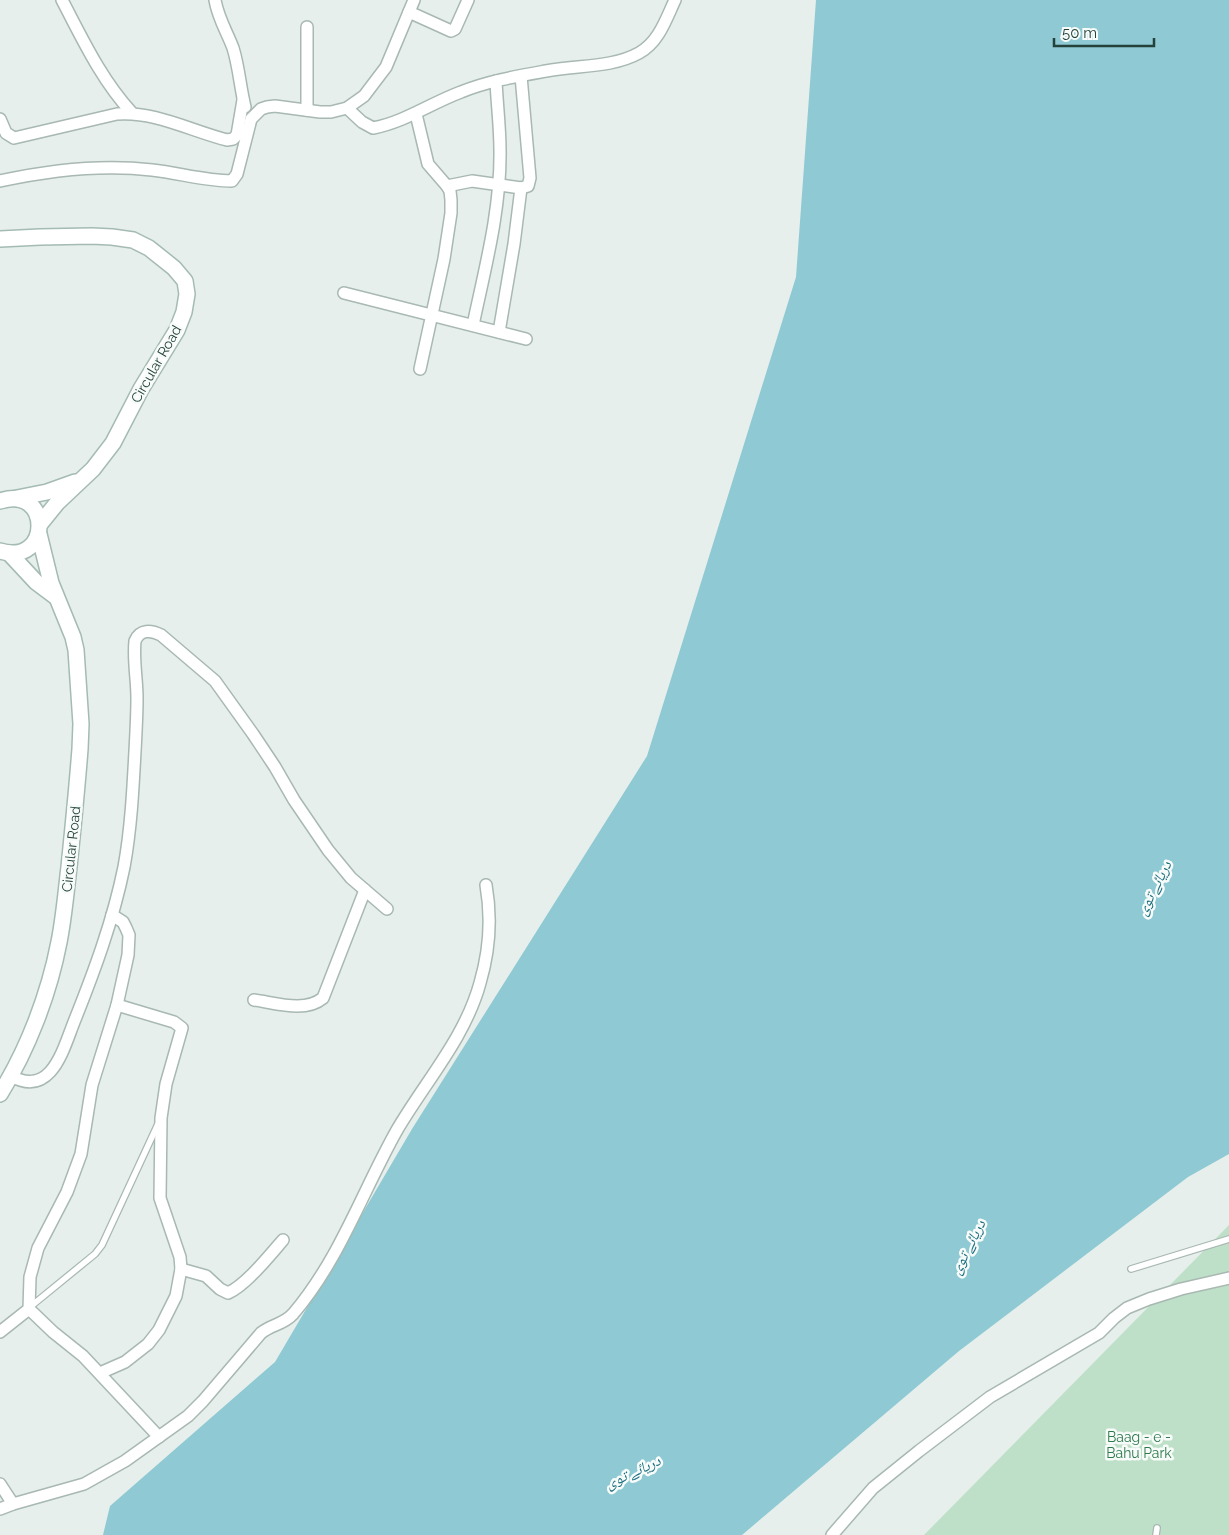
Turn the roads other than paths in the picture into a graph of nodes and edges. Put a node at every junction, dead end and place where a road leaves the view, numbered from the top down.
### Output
1 (62, 0) edge
2 (215, 0) edge
3 (414, 0) edge
4 (468, 0) edge
5 (675, 0) edge
6 (409, 12) junction
7 (307, 27) dead end
8 (522, 76) junction
9 (496, 81) junction
10 (243, 100) junction
11 (347, 108) junction
12 (308, 110) junction
13 (132, 112) junction
14 (416, 114) junction
15 (0, 119) edge
16 (251, 121) junction
17 (0, 181) edge
18 (498, 185) junction
19 (447, 186) junction
20 (521, 188) junction
21 (0, 239) edge
22 (344, 293) dead end
23 (432, 314) junction
24 (473, 325) junction
25 (499, 332) junction
26 (526, 339) dead end
27 (420, 369) dead end
28 (79, 481) junction
29 (17, 498) junction
30 (0, 501) edge
31 (39, 529) junction
32 (4, 552) edge
33 (56, 597) junction
34 (486, 885) dead end
35 (365, 890) junction
36 (387, 909) dead end
37 (112, 914) junction
38 (254, 1000) dead end
39 (116, 1005) junction
40 (11, 1076) junction
41 (0, 1094) edge
42 (160, 1118) junction
43 (1229, 1239) edge
44 (283, 1240) dead end
45 (181, 1269) junction
46 (1131, 1269) dead end
47 (1229, 1278) edge
48 (29, 1309) junction
49 (0, 1332) edge
50 (100, 1373) junction
51 (159, 1437) junction
52 (0, 1484) edge
53 (13, 1504) junction
54 (0, 1509) edge
55 (1157, 1528) dead end
56 (832, 1535) edge
57 (1156, 1535) edge

1 - 13 street
2 - 10 street
3 - 6 street
4 - 6 street
5 - 8 street
6 - 11 street
7 - 12 street
8 - 9 street
8 - 20 street
9 - 14 street
9 - 18 street
10 - 13 street
10 - 16 street
11 - 12 street
11 - 14 street
12 - 16 street
13 - 15 street
14 - 19 street
16 - 17 street
18 - 19 street
18 - 20 street
18 - 24 street
19 - 23 street
20 - 25 street
21 - 28 main road, Circular Road
22 - 23 street
23 - 24 street
23 - 27 street
24 - 25 street
25 - 26 street
28 - 29 main road
28 - 31 main road, Circular Road
29 - 30 main road
29 - 31 main road, Circular Road
31 - 32 main road, Circular Road
31 - 33 main road, Circular Road
32 - 33 main road
33 - 40 main road, Circular Road
34 - 51 street
35 - 36 street
35 - 37 street
35 - 38 street
37 - 39 street
37 - 40 street
39 - 42 street
39 - 48 street
40 - 41 main road, Circular Road
42 - 45 street
42 - 48 lane
43 - 46 lane
44 - 45 street
45 - 50 street
47 - 56 street
48 - 49 street
48 - 50 street
50 - 51 street
51 - 53 street
52 - 53 street
53 - 54 street
55 - 57 lane

